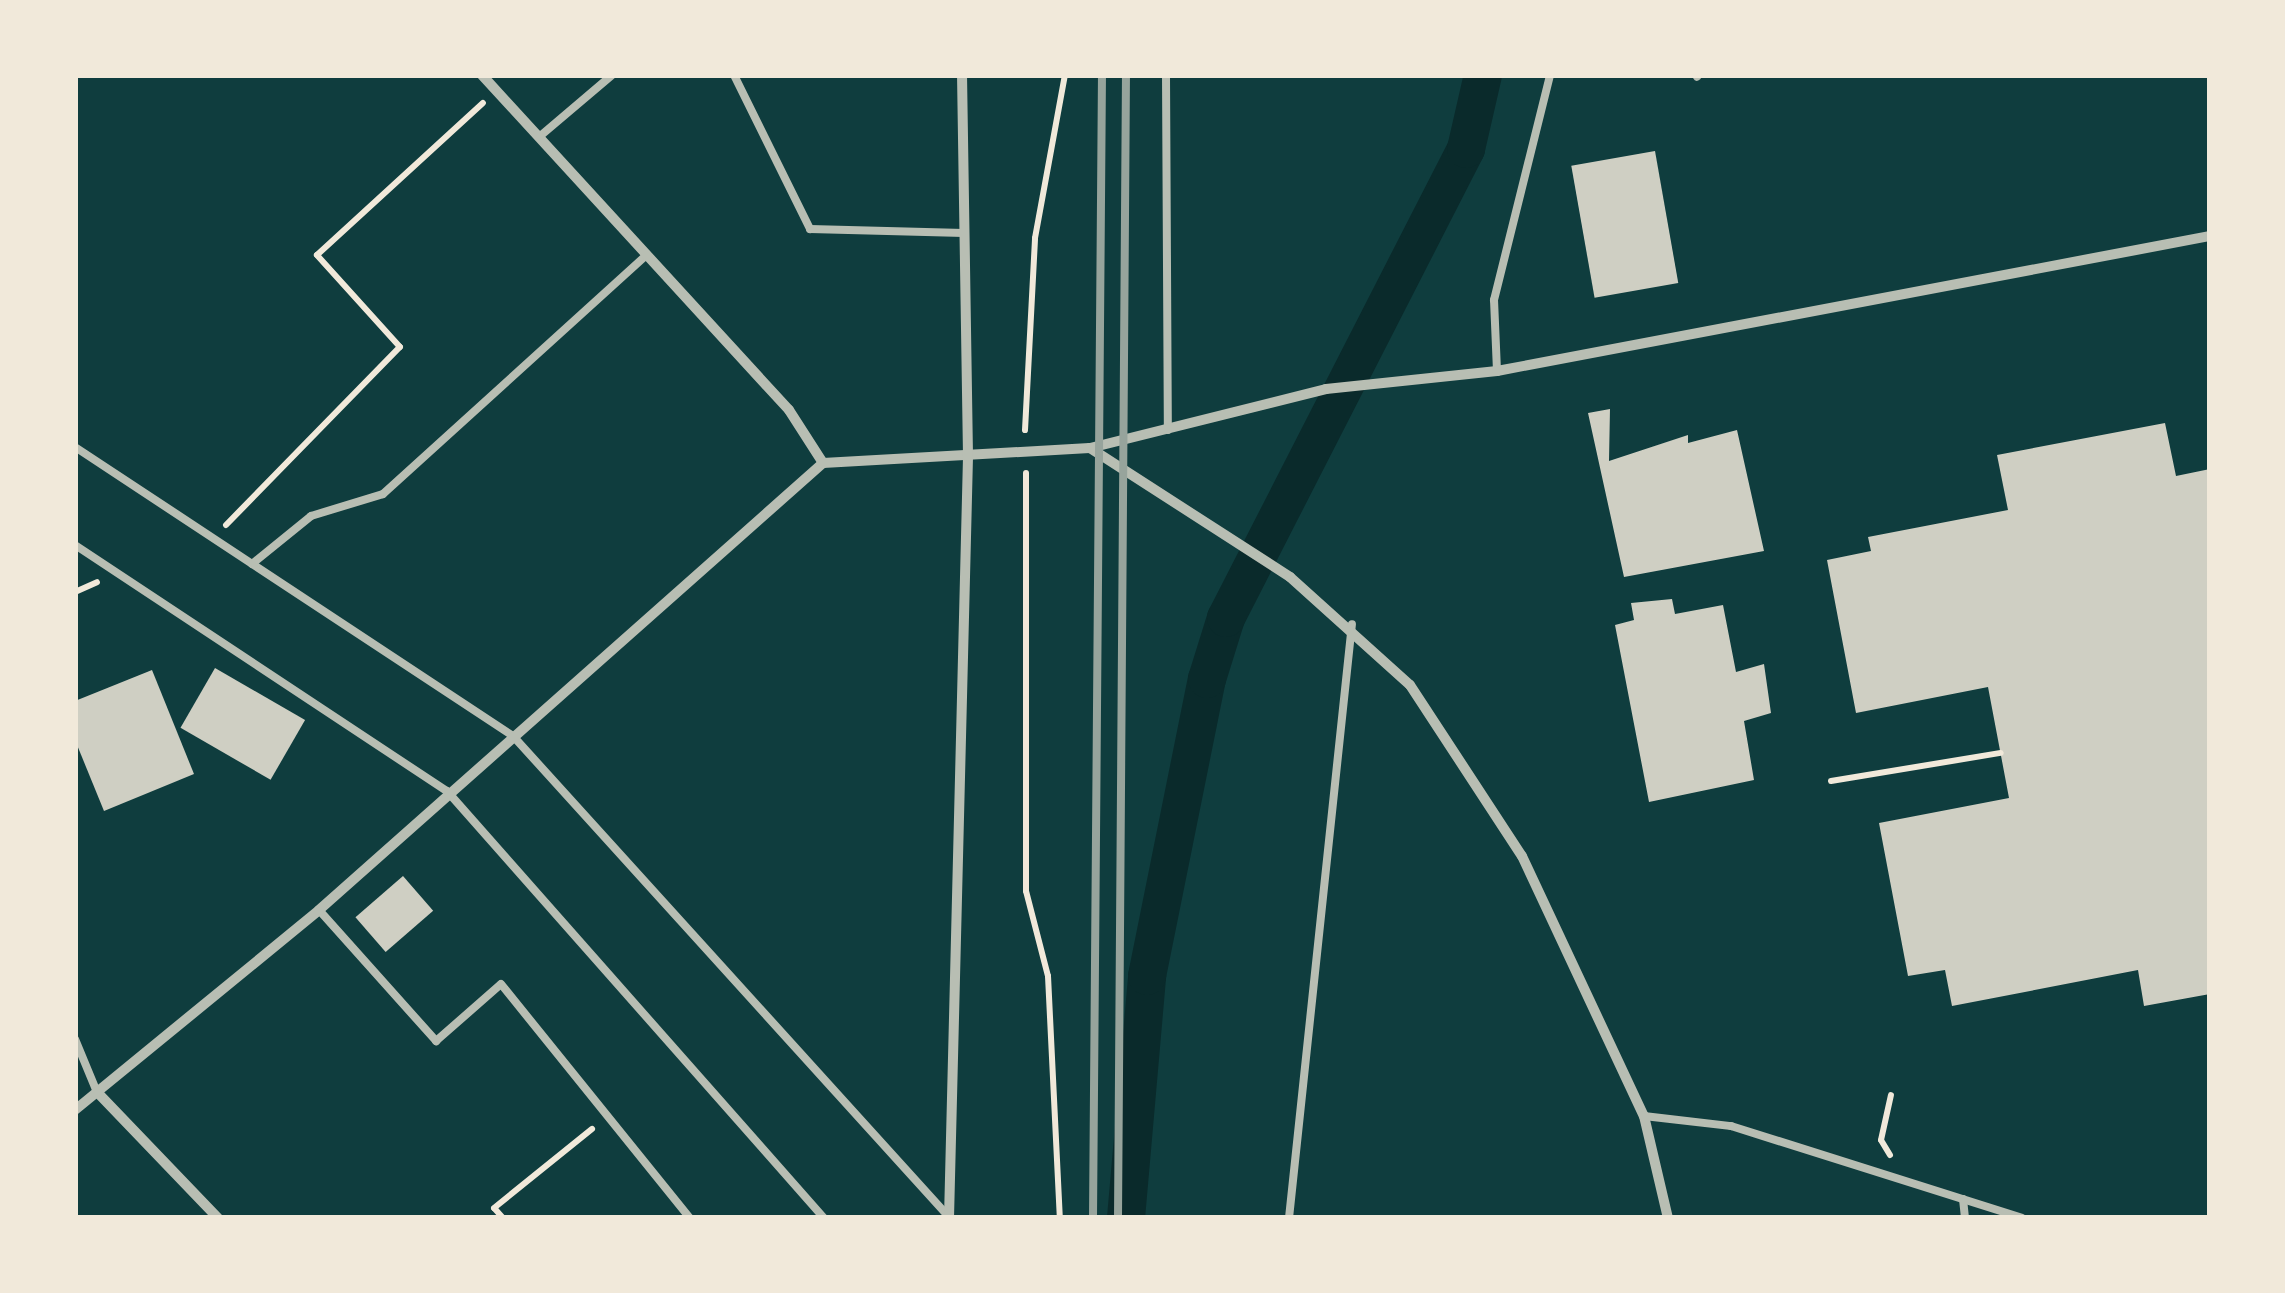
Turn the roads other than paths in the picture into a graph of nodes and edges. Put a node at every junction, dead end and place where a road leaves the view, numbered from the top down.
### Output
1 (482, 75) edge
2 (612, 75) edge
3 (734, 75) edge
4 (962, 75) edge
5 (1166, 75) edge
6 (1550, 75) edge
7 (539, 137) junction
8 (964, 233) junction
9 (2210, 236) edge
10 (647, 255) junction
11 (1497, 370) junction
12 (1168, 430) junction
13 (75, 448) edge
14 (1090, 448) junction
15 (968, 456) junction
16 (823, 464) junction
17 (75, 545) edge
18 (252, 564) junction
19 (1352, 624) junction
20 (513, 736) junction
21 (447, 791) junction
22 (319, 910) junction
23 (75, 1039) edge
24 (97, 1092) junction
25 (75, 1110) edge
26 (1644, 1116) junction
27 (1963, 1199) junction
28 (218, 1218) edge
29 (690, 1218) edge
30 (824, 1218) edge
31 (949, 1218) edge
32 (1290, 1218) edge
33 (1668, 1218) edge
34 (1965, 1218) edge
35 (2022, 1218) edge

1 - 7 street
2 - 7 lane
3 - 8 lane
4 - 8 street
5 - 12 lane
6 - 11 lane
7 - 10 street
8 - 15 street
9 - 11 street
10 - 16 street
10 - 18 lane
11 - 12 street
12 - 14 street
13 - 18 lane
14 - 15 street
14 - 19 street
15 - 16 street
15 - 31 street
16 - 20 street
17 - 21 lane
18 - 20 lane
19 - 26 street
19 - 32 lane
20 - 21 street
20 - 31 lane
21 - 22 street
21 - 30 lane
22 - 24 street
22 - 29 lane
23 - 24 lane
24 - 25 street
24 - 28 street
26 - 27 lane
26 - 33 street
27 - 34 lane
27 - 35 lane

